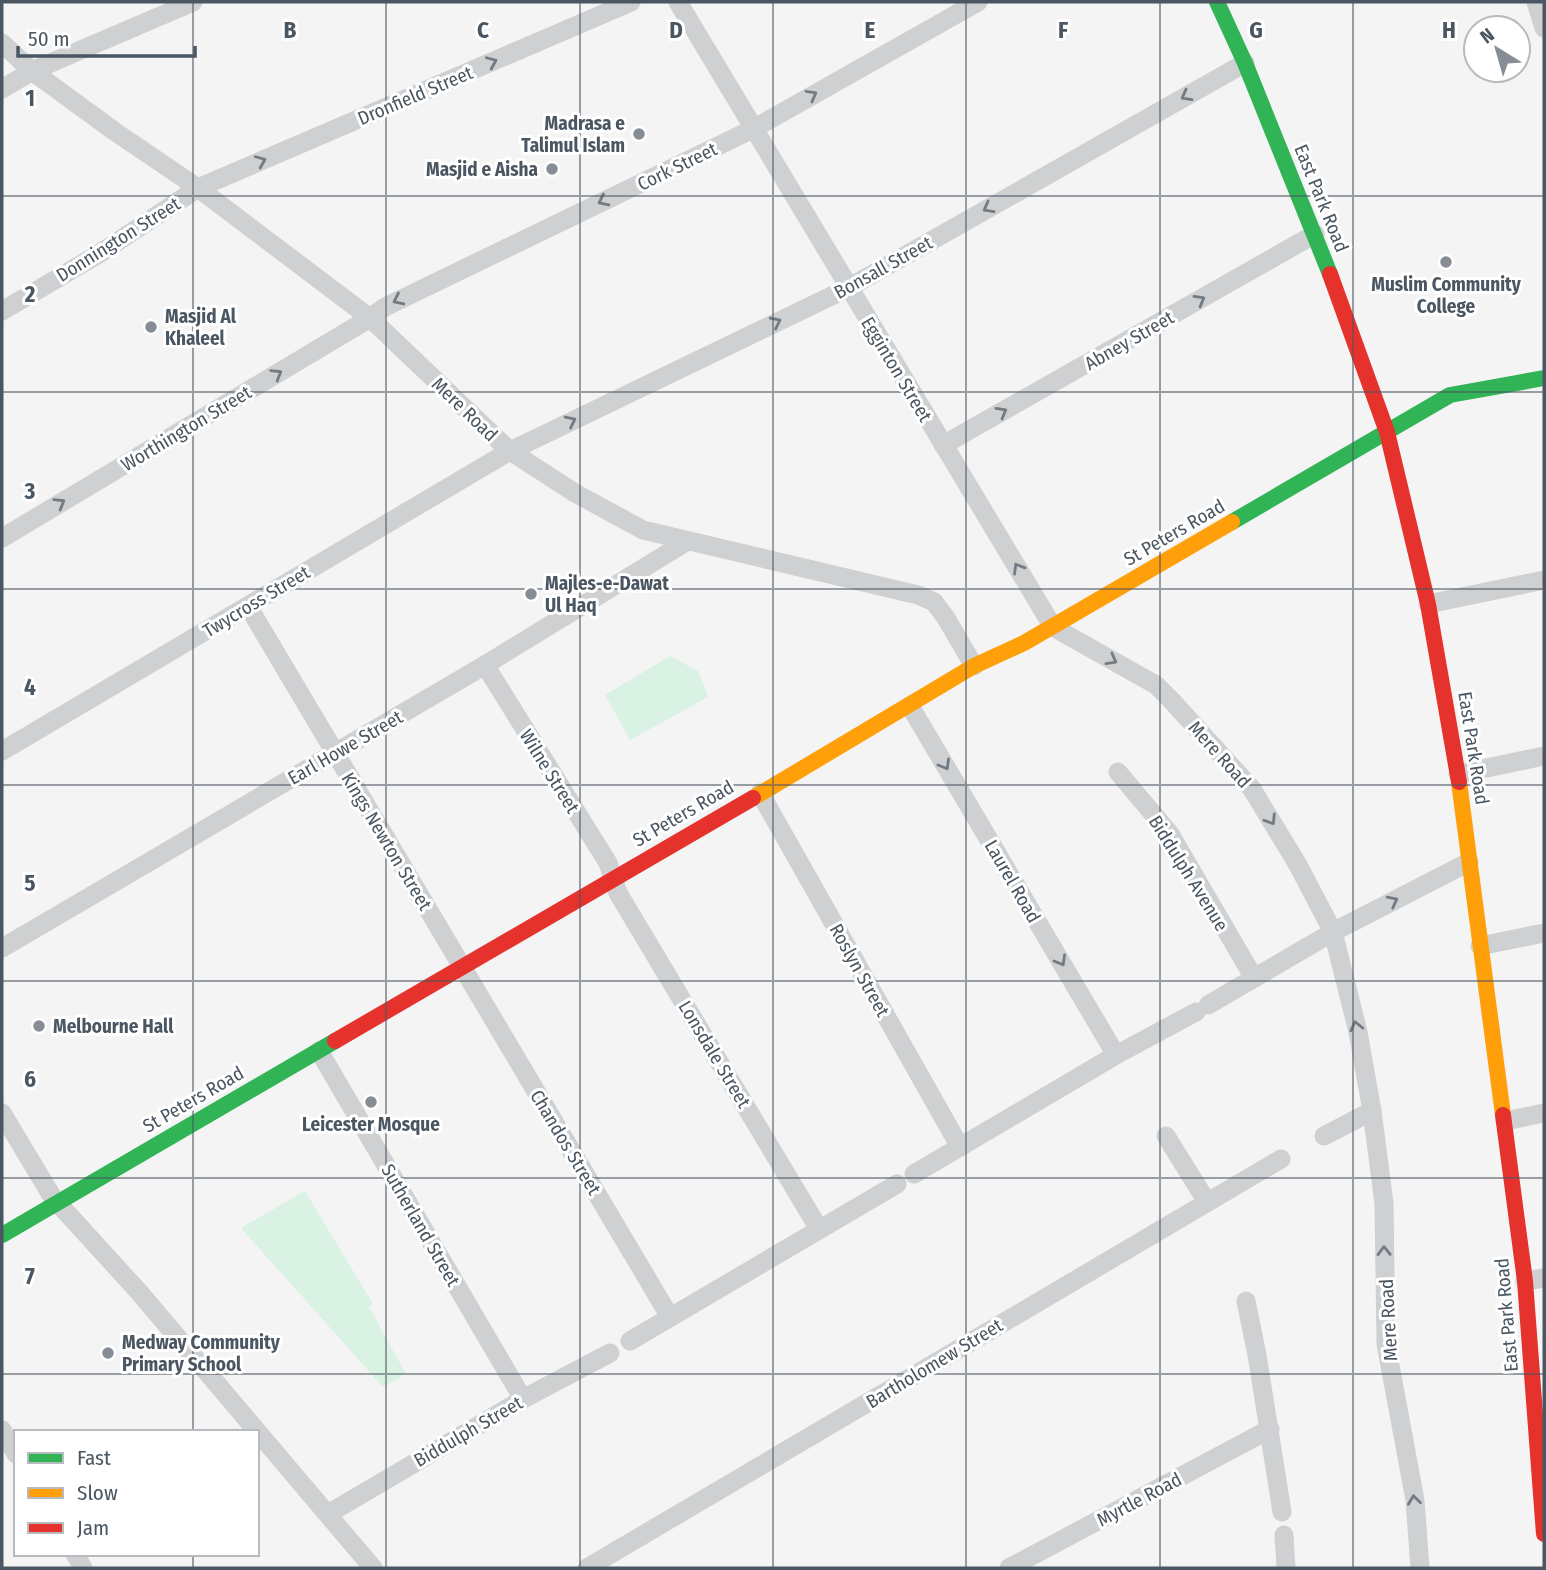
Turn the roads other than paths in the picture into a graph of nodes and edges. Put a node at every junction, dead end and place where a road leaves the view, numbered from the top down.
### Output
1 (193, 2) edge
2 (631, 2) edge
3 (678, 2) edge
4 (978, 2) edge
5 (1217, 2) edge
6 (1536, 2) edge
7 (1544, 28) edge
8 (2, 43) edge
9 (1245, 63) junction
10 (32, 71) junction
11 (2, 89) edge
12 (753, 129) junction
13 (198, 188) junction
14 (1315, 234) junction
15 (848, 288) junction
16 (2, 311) edge
17 (370, 318) junction
18 (1544, 378) edge
19 (1387, 432) junction
20 (943, 445) junction
21 (510, 451) junction
22 (2, 538) edge
23 (686, 542) junction
24 (1544, 580) edge
25 (1428, 604) junction
26 (248, 606) junction
27 (1053, 626) junction
28 (485, 665) junction
29 (974, 666) junction
30 (911, 706) junction
31 (2, 751) edge
32 (334, 753) junction
33 (1544, 755) edge
34 (1118, 772) dead end
35 (1458, 774) junction
36 (760, 793) junction
37 (1469, 862) junction
38 (613, 878) junction
39 (1332, 932) junction
40 (1544, 933) edge
41 (1480, 946) junction
42 (2, 948) edge
43 (463, 967) junction
44 (1254, 978) junction
45 (318, 1051) junction
46 (1116, 1055) junction
47 (1372, 1111) junction
48 (2, 1113) edge
49 (1544, 1113) edge
50 (1505, 1121) junction
51 (1166, 1136) dead end
52 (1324, 1136) dead end
53 (960, 1147) junction
54 (1281, 1159) dead end
55 (914, 1174) dead end
56 (897, 1184) dead end
57 (1207, 1202) junction
58 (57, 1203) junction
59 (819, 1229) junction
60 (2, 1235) edge
61 (1535, 1279) edge
62 (1246, 1301) dead end
63 (670, 1317) junction
64 (630, 1341) dead end
65 (610, 1353) dead end
66 (523, 1399) junction
67 (1270, 1429) junction
68 (2, 1430) edge
69 (256, 1430) edge
70 (259, 1433) edge
71 (14, 1451) edge
72 (1282, 1512) dead end
73 (328, 1514) junction
74 (1544, 1534) edge
75 (1284, 1535) dead end
76 (373, 1568) edge
77 (587, 1568) edge
78 (1009, 1568) edge
79 (1286, 1568) edge
80 (1420, 1568) edge

1 - 10 street
13 -> 2 street, Dronfield Street
3 - 12 street, Egginton Street
12 -> 4 street, Cork Street
5 - 9 street, East Park Road
6 - 7 street
8 - 10 street, Mere Road
9 - 14 street, East Park Road
9 -> 15 street, Bonsall Street
10 - 11 street
10 - 13 street, Mere Road
12 - 15 street, Egginton Street
12 -> 17 street, Cork Street
13 - 16 street, Donnington Street
13 - 17 street, Mere Road
14 - 19 street, East Park Road
20 -> 14 street, Abney Street
15 - 20 street, Egginton Street
21 -> 15 street, Bonsall Street
17 - 21 street, Mere Road
22 -> 17 street, Worthington Street
18 - 19 street, St Peters Road
19 - 25 street, East Park Road
19 - 27 street, St Peters Road
27 -> 20 street, Egginton Street
21 - 23 street, Mere Road
21 - 26 street, Twycross Street
23 - 28 street, Earl Howe Street
23 - 29 street, Mere Road
24 - 25 street
25 - 35 street, East Park Road
26 - 31 street, Twycross Street
26 - 32 street, Kings Newton Street
27 - 29 street, St Peters Road
27 -> 39 street, Mere Road
28 - 32 street, Earl Howe Street
28 - 38 street, Wilne Street
29 - 30 street, St Peters Road
30 - 36 street, St Peters Road
30 -> 46 street, Laurel Road
32 - 42 street, Earl Howe Street
32 - 43 street, Kings Newton Street
33 - 35 street
34 - 44 street, Biddulph Avenue
35 - 37 street, East Park Road
36 - 38 street, St Peters Road
36 - 53 street, Roslyn Street
39 -> 37 street
37 - 41 street, East Park Road
38 - 43 street, St Peters Road
38 - 59 street, Lonsdale Street
39 - 44 street
47 -> 39 street, Mere Road
40 - 41 street
41 - 50 street, East Park Road
43 - 45 street, St Peters Road
43 - 63 street, Chandos Street
44 - 46 street
45 - 58 street, St Peters Road
45 - 66 street, Sutherland Street
46 - 53 street
47 - 52 street
80 -> 47 street, Mere Road
48 - 58 street
49 - 50 street
50 - 61 street, East Park Road
51 - 57 street
53 - 55 street
54 - 57 street, Bartholomew Street
56 - 59 street
57 - 77 street, Bartholomew Street
58 - 60 street, St Peters Road
58 - 69 street
59 - 63 street
61 - 74 street, East Park Road
62 - 67 street
63 - 64 street
65 - 66 street, Biddulph Street
66 - 73 street, Biddulph Street
67 - 72 street
67 - 78 street, Myrtle Road
68 - 71 street
70 - 73 street
73 - 76 street
75 - 79 street

